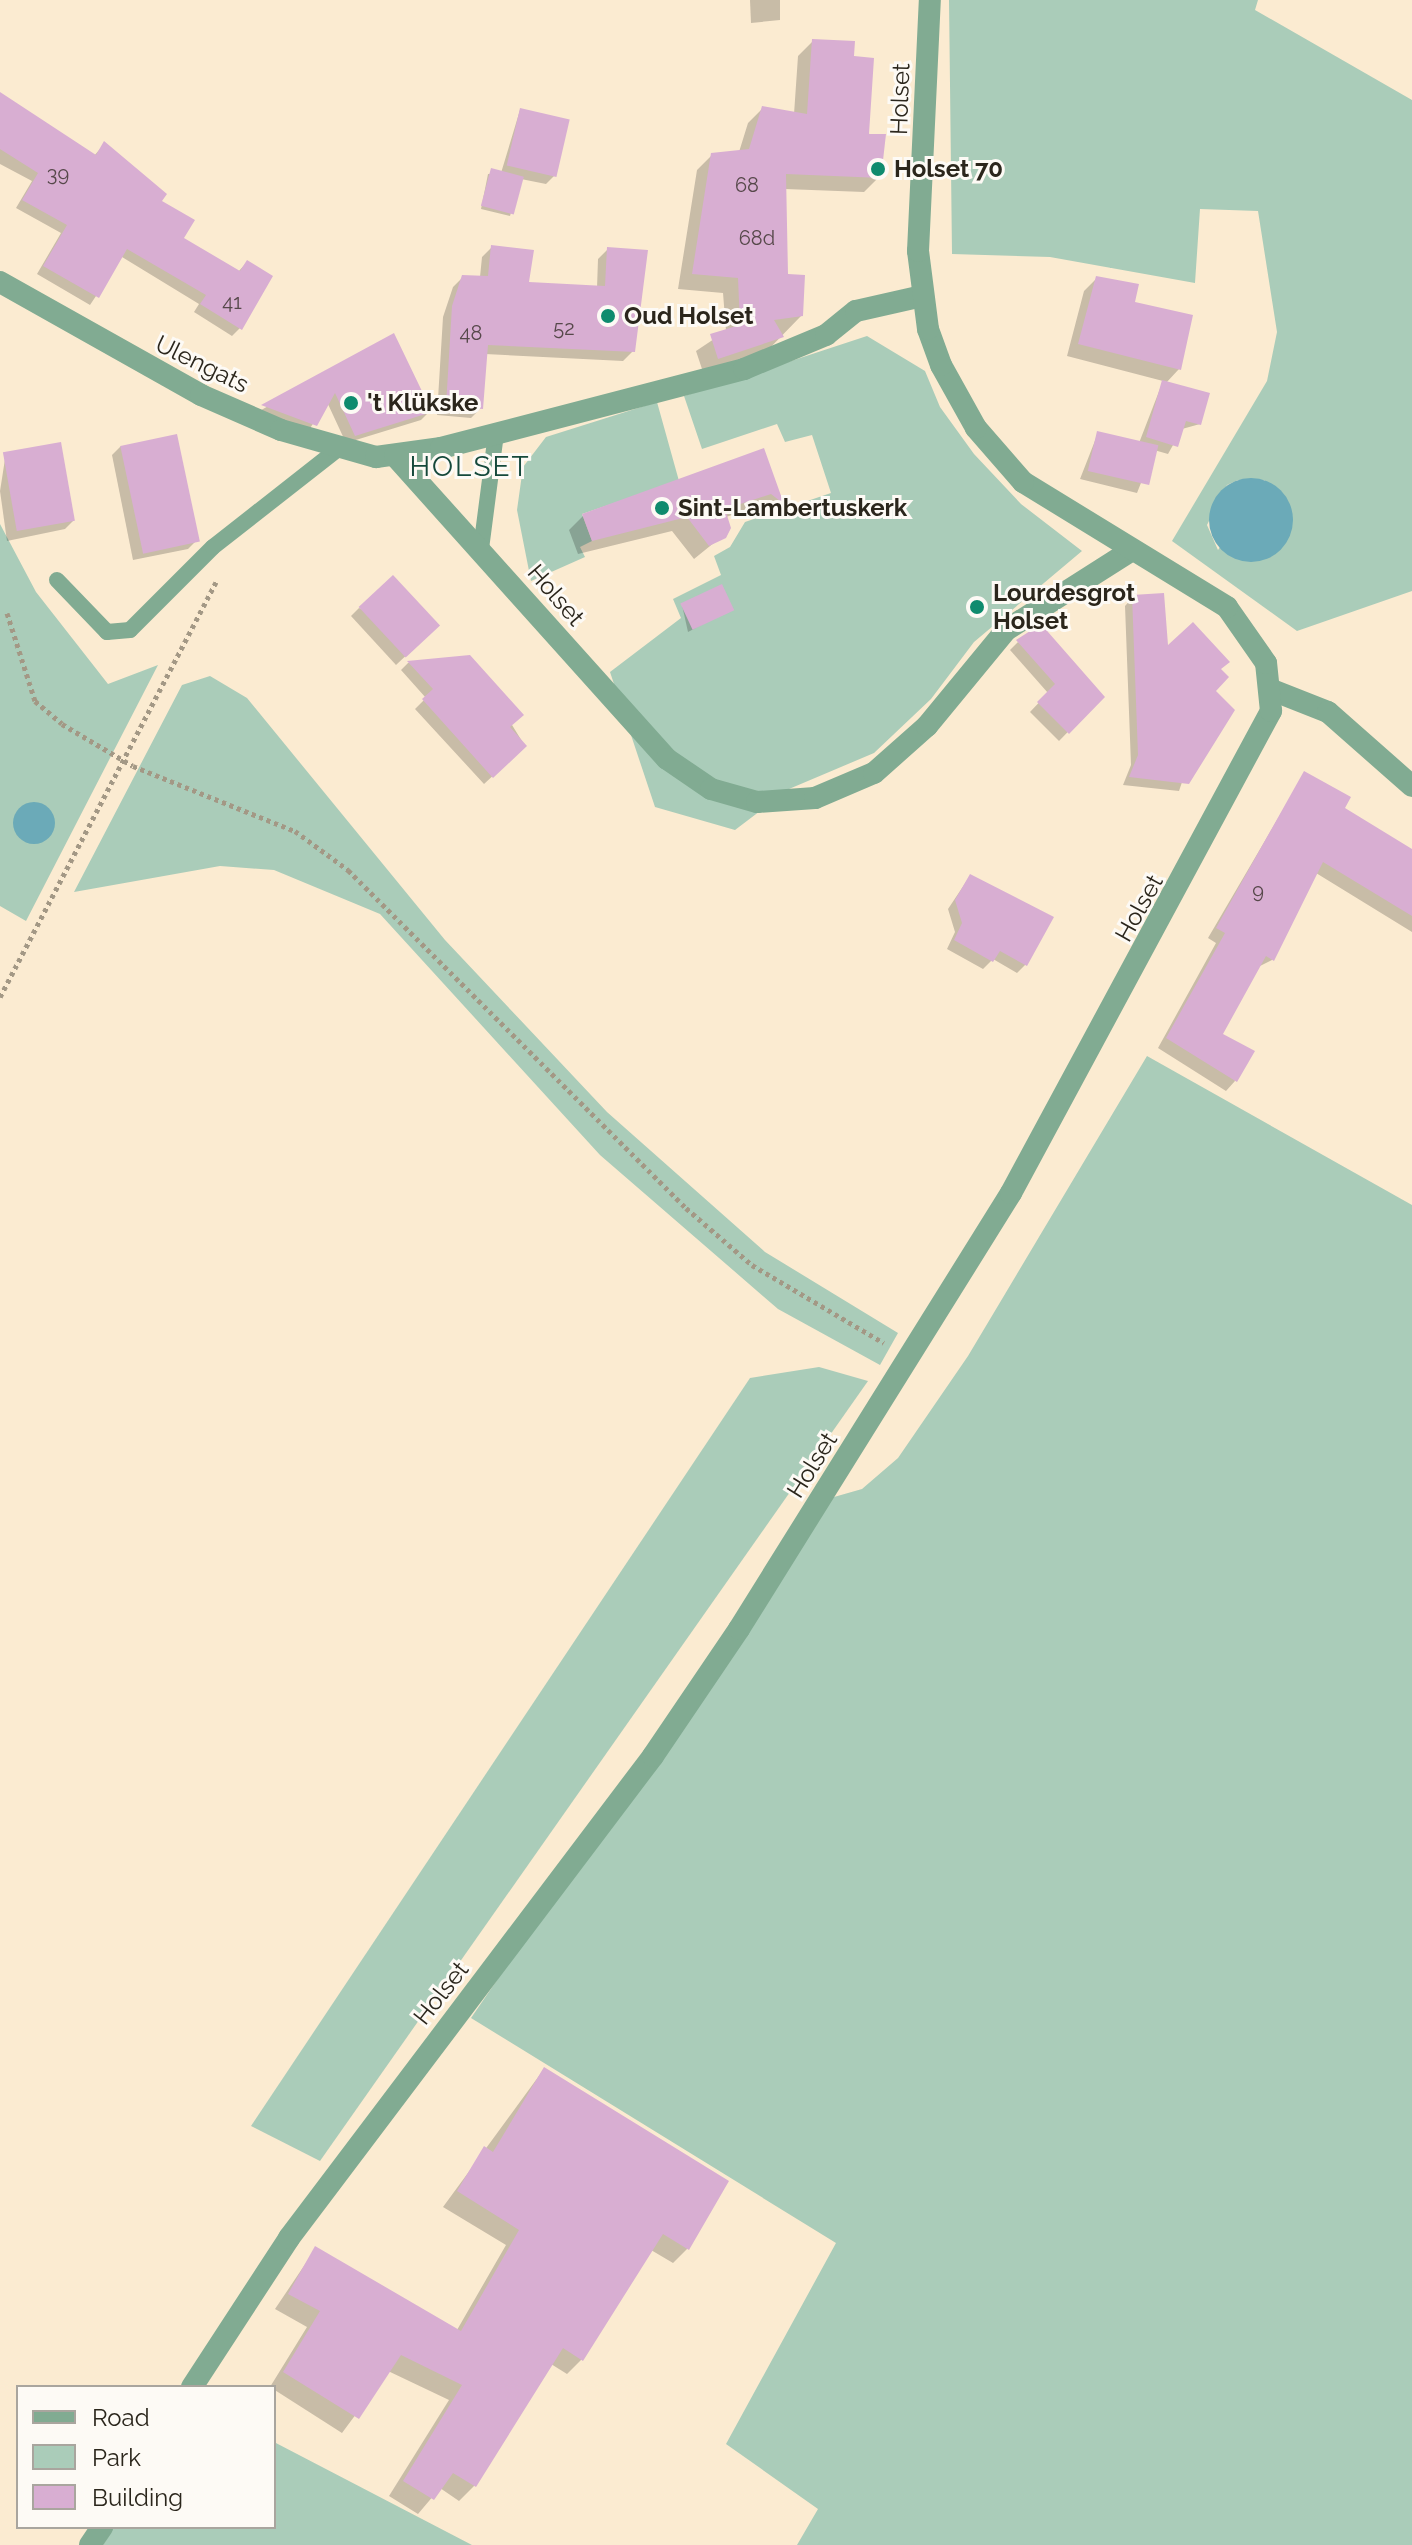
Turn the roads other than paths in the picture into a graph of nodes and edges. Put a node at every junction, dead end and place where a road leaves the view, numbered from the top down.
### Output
1 (930, 0) edge
2 (0, 282) edge
3 (922, 296) junction
4 (496, 434) junction
5 (338, 449) junction
6 (395, 456) junction
7 (481, 549) junction
8 (1132, 550) junction
9 (57, 580) dead end
10 (1272, 690) junction
11 (1412, 786) edge
12 (193, 2385) edge

1 - 3 street, Holset
2 - 5 street, Ulengats
3 - 4 street
3 - 8 street, Holset
4 - 6 street
4 - 7 lane
5 - 6 street, Ulengats
5 - 9 lane
6 - 7 street, Holset
7 - 8 street, Holset
8 - 10 street, Holset
10 - 11 street
10 - 12 street, Holset

